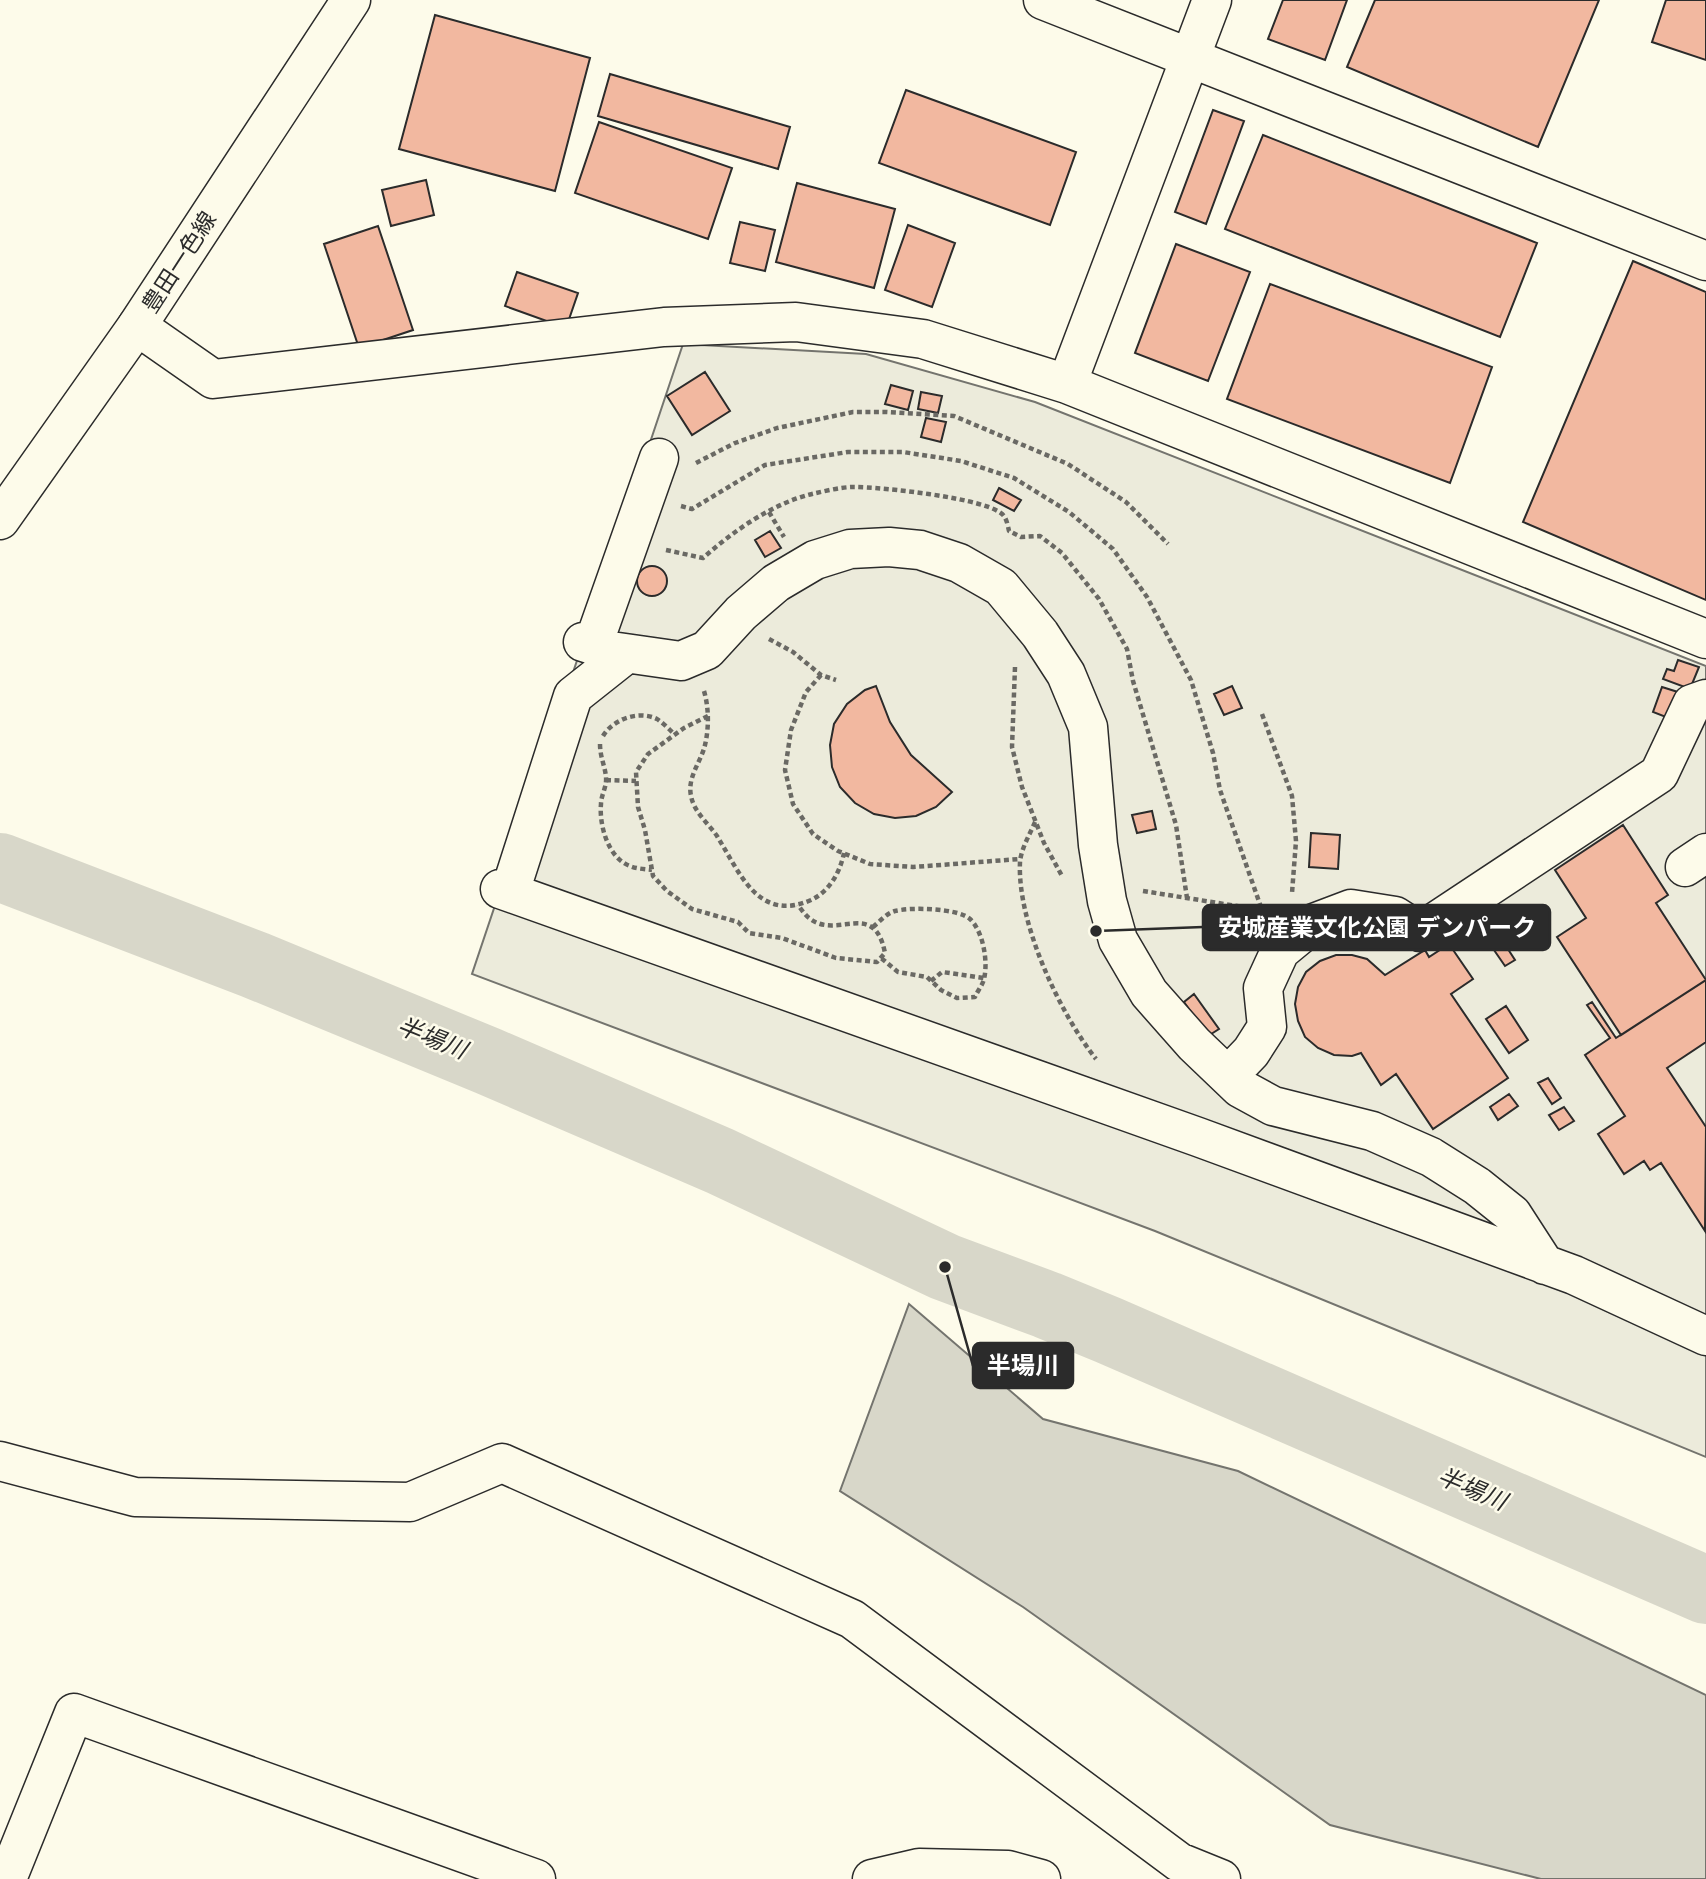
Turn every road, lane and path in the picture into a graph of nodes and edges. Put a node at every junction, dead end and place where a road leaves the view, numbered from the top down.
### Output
1 (351, 0) edge
2 (1043, 0) edge
3 (1212, 0) edge
4 (1189, 58) junction
5 (1706, 261) edge
6 (137, 326) junction
7 (1067, 384) junction
8 (659, 458) joint
9 (0, 520) edge
10 (1168, 544) dead end
11 (1021, 612) junction
12 (732, 624) junction
13 (1706, 639) edge
14 (601, 647) junction
15 (691, 657) junction
16 (821, 675) junction
17 (836, 680) dead end
18 (1706, 699) edge
19 (1262, 714) dead end
20 (708, 716) junction
21 (674, 734) junction
22 (606, 780) junction
23 (636, 781) junction
24 (1035, 821) junction
25 (844, 853) junction
26 (1020, 859) junction
27 (652, 870) junction
28 (1085, 879) junction
29 (1292, 897) dead end
30 (798, 905) junction
31 (1272, 906) dead end
32 (873, 927) junction
33 (880, 958) junction
34 (984, 978) junction
35 (931, 981) junction
36 (1102, 1066) dead end
37 (1228, 1076) junction
38 (1545, 1265) junction
39 (1706, 1336) edge
40 (0, 1461) edge
41 (1177, 1871) edge
42 (8, 1879) edge
43 (536, 1879) edge
44 (872, 1879) edge
45 (1041, 1879) edge
46 (1221, 1879) edge

1 - 6 street, 豊田一色線
2 - 4 street
3 - 4 street
4 - 5 street
4 - 7 street
6 - 7 street
6 - 9 street, 豊田一色線
7 - 13 street
8 - 10 path
8 - 14 street
11 - 12 street
11 - 24 path
11 - 28 street
12 - 15 street
12 - 16 path
14 - 15 street
14 - 38 street
15 - 20 path
16 - 17 path
16 - 25 path
18 - 37 street
19 - 29 path
20 - 21 path
20 - 30 path
21 - 22 path
21 - 23 path
22 - 23 path
22 - 27 path
23 - 27 path
24 - 26 path
24 - 28 path
25 - 26 path
25 - 30 path
26 - 36 path
27 - 33 path
28 - 31 path
28 - 37 street
30 - 32 path
32 - 33 path
32 - 34 path
33 - 35 path
34 - 35 path
34 - 35 path
37 - 38 street
38 - 39 street
40 - 41 street
41 - 46 street
42 - 43 street
44 - 45 street

